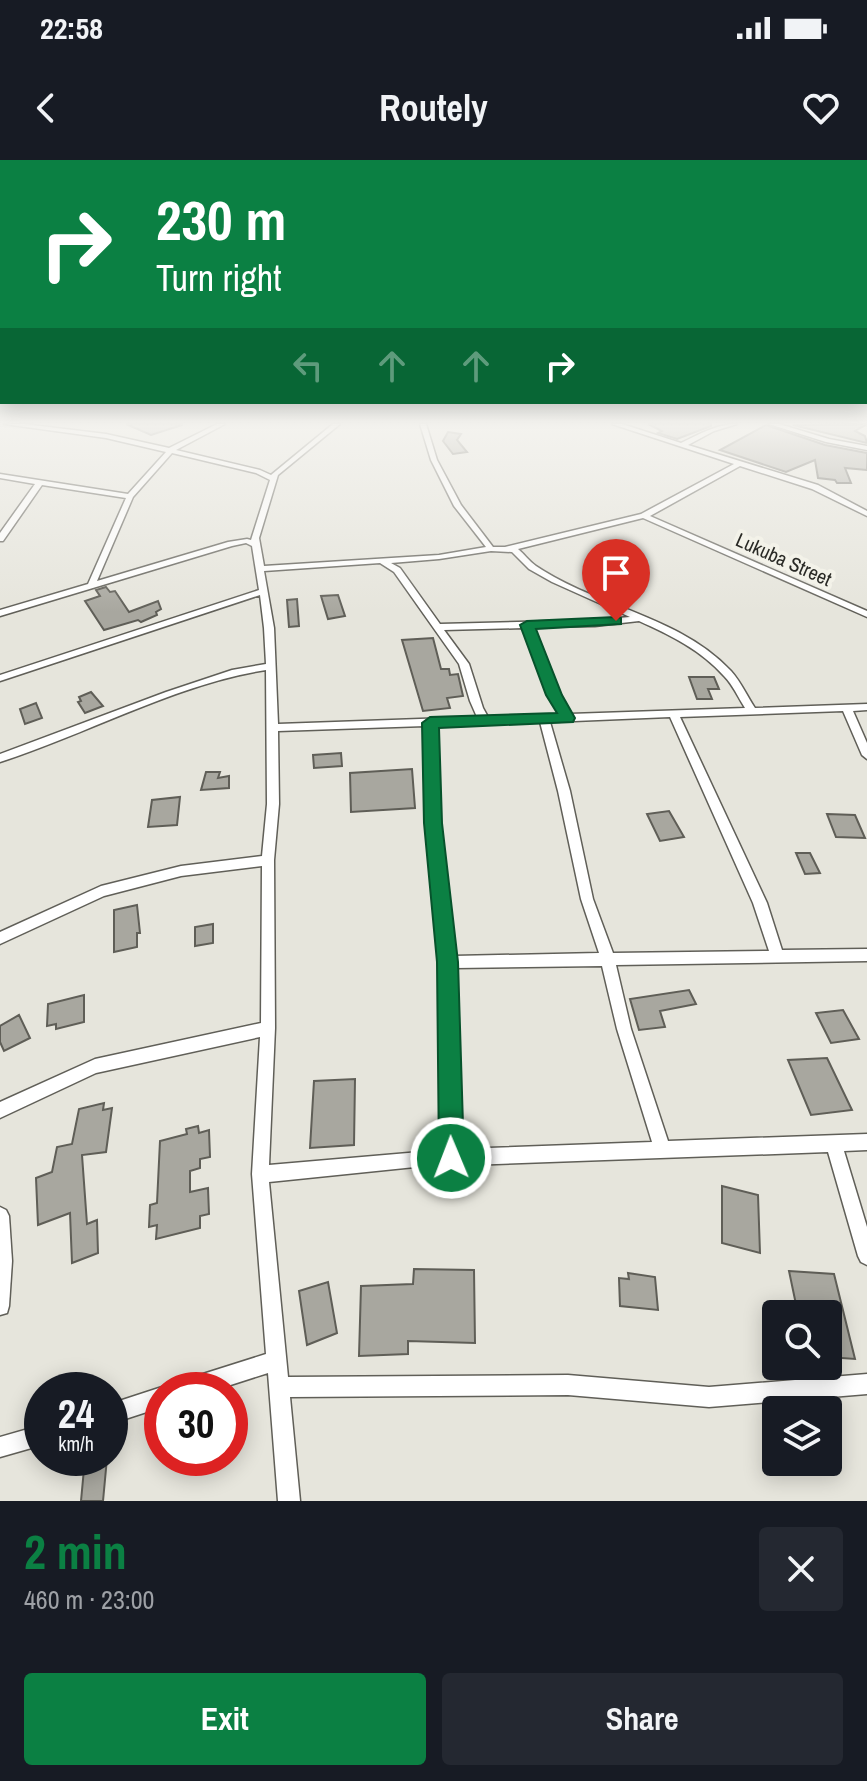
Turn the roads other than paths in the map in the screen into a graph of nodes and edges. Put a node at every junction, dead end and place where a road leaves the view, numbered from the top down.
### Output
1 (37, 487) edge
2 (64, 487) edge
3 (138, 487) edge
4 (271, 487) edge
5 (448, 487) edge
6 (697, 487) edge
7 (814, 487) edge
8 (130, 496) junction
9 (867, 503) edge
10 (852, 504) junction
11 (867, 514) edge
12 (644, 516) junction
13 (0, 539) edge
14 (251, 539) junction
15 (491, 549) junction
16 (508, 549) junction
17 (382, 561) junction
18 (259, 569) junction
19 (91, 586) junction
20 (263, 591) junction
21 (0, 613) edge
22 (867, 614) edge
23 (638, 619) junction
24 (527, 625) junction
25 (437, 627) junction
26 (269, 663) junction
27 (0, 678) edge
28 (846, 707) junction
29 (867, 707) edge
30 (752, 711) junction
31 (674, 715) junction
32 (567, 718) junction
33 (544, 719) junction
34 (485, 721) junction
35 (430, 723) junction
36 (273, 728) junction
37 (867, 755) edge
38 (0, 758) edge
39 (268, 860) junction
40 (0, 938) edge
41 (777, 955) junction
42 (867, 955) edge
43 (608, 960) junction
44 (448, 962) junction
45 (268, 1028) junction
46 (0, 1110) edge
47 (833, 1142) junction
48 (867, 1142) edge
49 (662, 1148) junction
50 (451, 1158) junction
51 (260, 1174) junction
52 (0, 1216) edge
53 (867, 1256) edge
54 (0, 1306) edge
55 (275, 1361) junction
56 (240, 1372) edge
57 (867, 1384) edge
58 (279, 1387) junction
59 (24, 1440) edge
60 (0, 1447) edge
61 (289, 1501) edge

1 - 13 street
2 - 8 street
3 - 8 street
4 - 14 street
5 - 15 street
6 - 12 street
7 - 10 street
8 - 19 street
9 - 10 street
10 - 11 street
12 - 16 street
12 - 22 street, Lukuba Street
14 - 18 street
14 - 19 street
15 - 16 street
15 - 17 street
16 - 23 street
17 - 18 street
17 - 25 street
18 - 20 street
19 - 21 street
20 - 26 street
20 - 27 street
23 - 24 street
23 - 30 street
24 - 25 street
24 - 32 street
25 - 34 street
26 - 36 street
26 - 38 street
28 - 29 street
28 - 30 street
28 - 37 street
30 - 31 street
31 - 32 street
31 - 41 street
32 - 33 street
33 - 34 street
33 - 43 street
34 - 35 street
35 - 36 street
35 - 44 street
36 - 39 street
39 - 40 street
39 - 45 street
41 - 42 street
41 - 43 street
43 - 44 street
43 - 49 street
44 - 50 street
45 - 46 street
45 - 51 street
47 - 48 street
47 - 49 street
47 - 53 street
49 - 50 street
50 - 51 street
51 - 55 street
52 - 54 street
55 - 56 street
55 - 58 street
57 - 58 street
58 - 61 street
59 - 60 street

